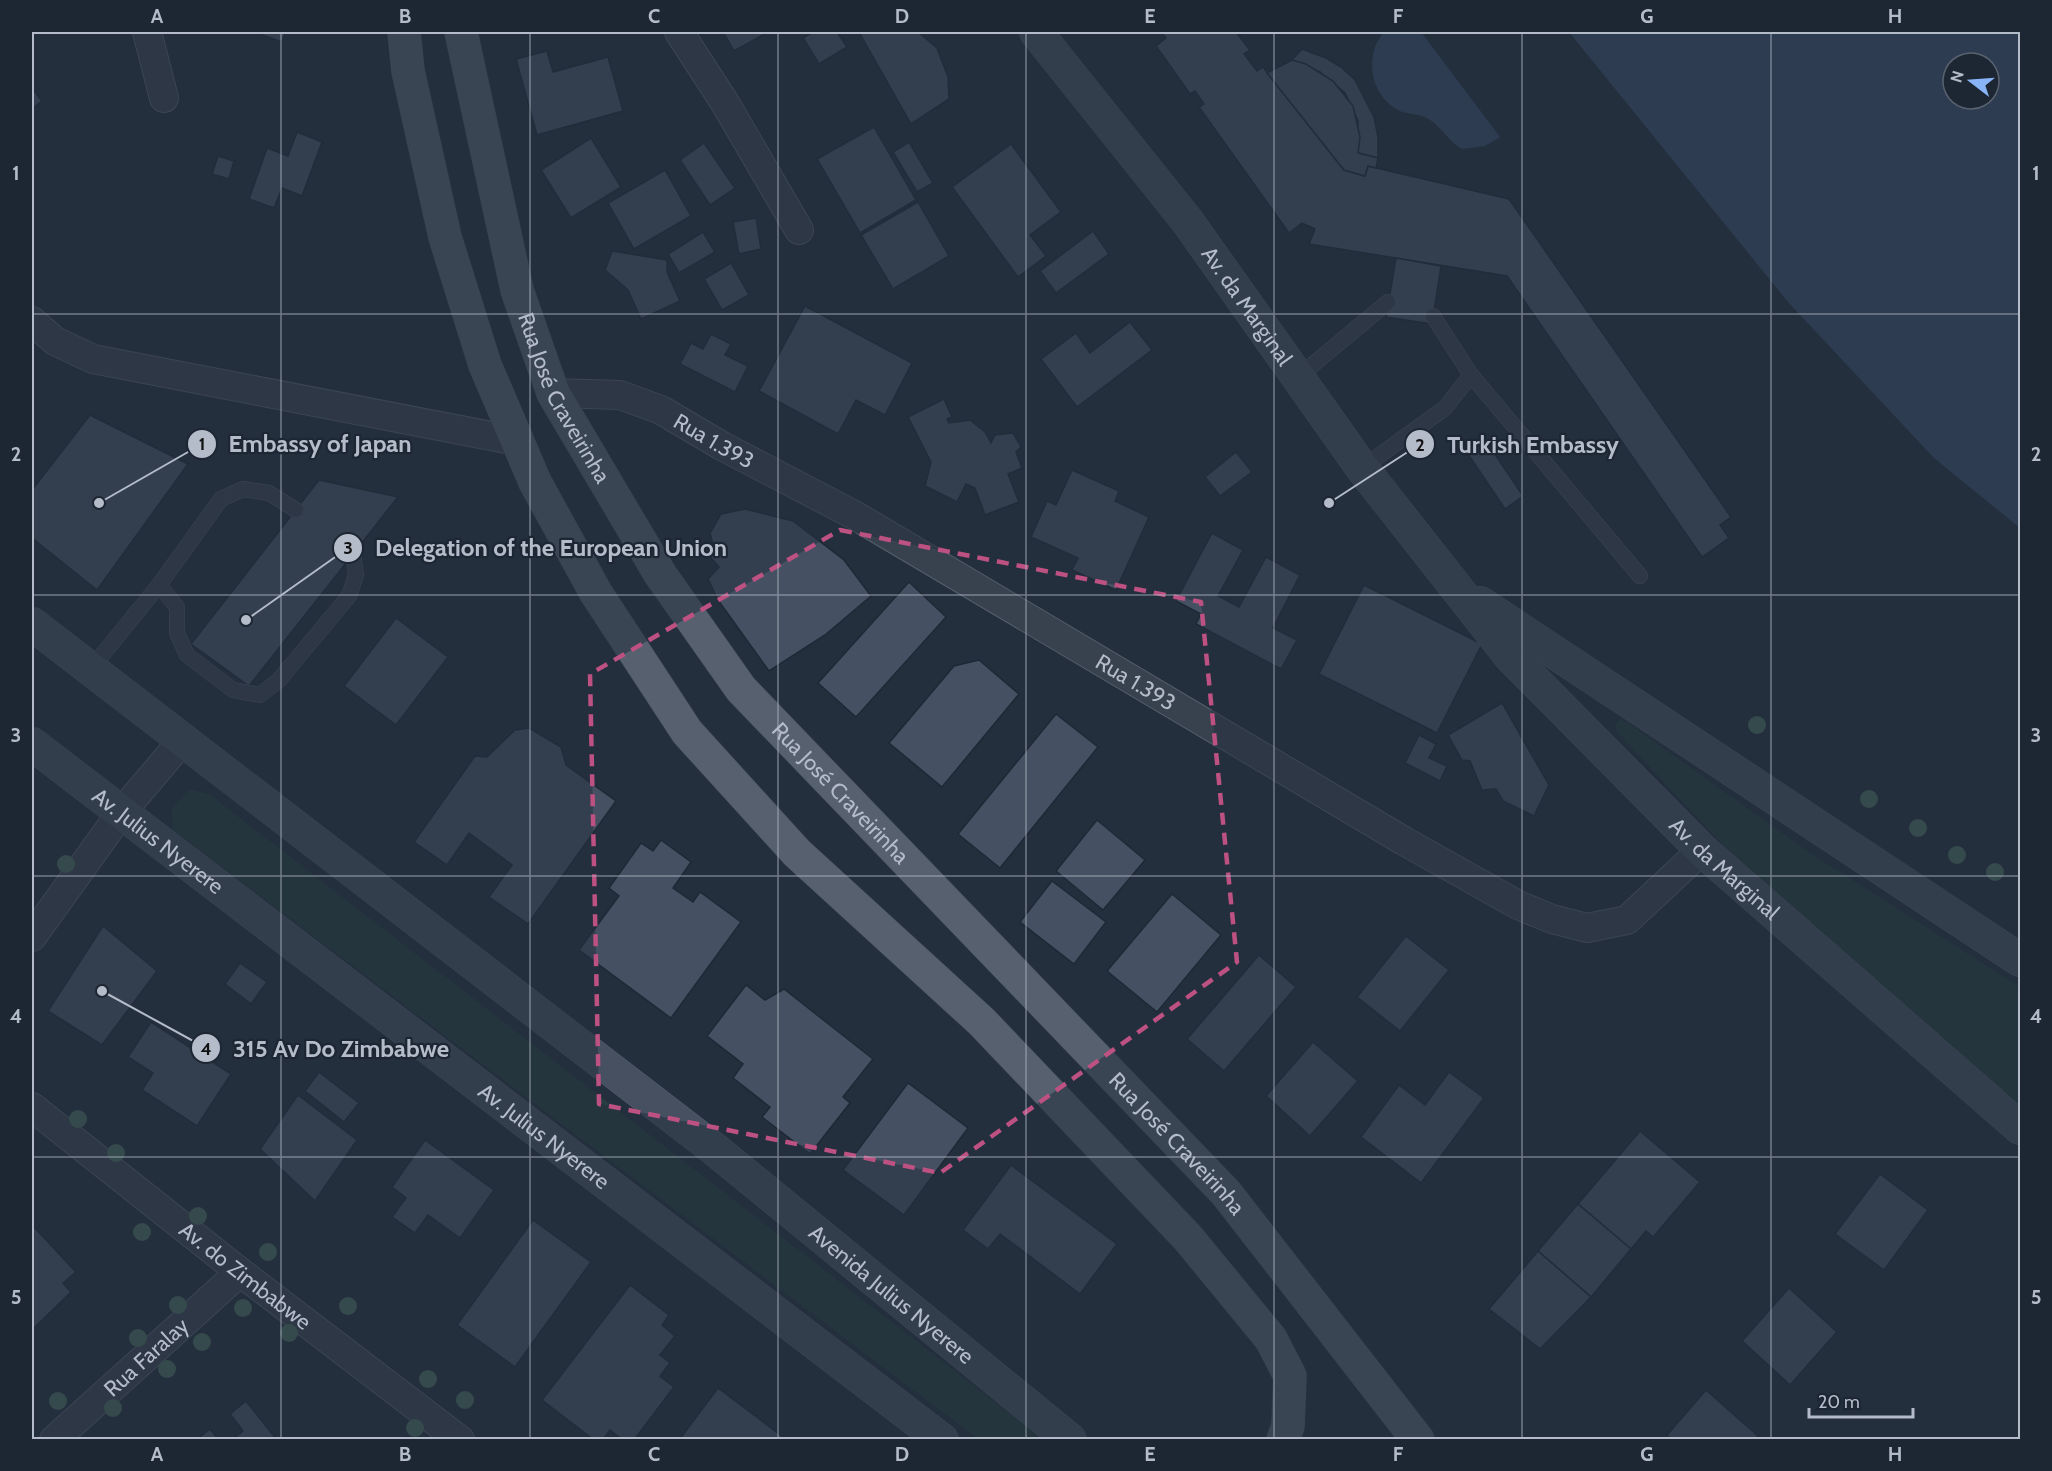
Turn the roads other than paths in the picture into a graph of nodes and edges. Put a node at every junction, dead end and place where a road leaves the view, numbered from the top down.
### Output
1 (147, 32) edge
2 (404, 32) edge
3 (460, 32) edge
4 (679, 32) edge
5 (1035, 32) edge
6 (164, 98) dead end
7 (799, 230) dead end
8 (1388, 302) dead end
9 (1433, 316) dead end
10 (32, 321) edge
11 (1471, 375) junction
12 (1298, 377) junction
13 (553, 393) junction
14 (517, 441) junction
15 (1362, 468) junction
16 (296, 510) dead end
17 (353, 553) dead end
18 (1640, 576) dead end
19 (159, 585) junction
20 (1453, 585) junction
21 (32, 624) edge
22 (90, 670) junction
23 (182, 741) junction
24 (32, 744) edge
25 (121, 813) junction
26 (1702, 850) junction
27 (32, 937) edge
28 (2020, 960) edge
29 (32, 1107) edge
30 (2020, 1128) edge
31 (240, 1272) junction
32 (54, 1440) edge
33 (460, 1440) edge
34 (942, 1440) edge
35 (1070, 1440) edge
36 (1283, 1440) edge
37 (1418, 1440) edge

1 - 6 street
2 - 14 main road
3 - 13 main road, Rua José Craveirinha
4 - 7 street
5 - 12 main road, Av. da Marginal
8 - 12 lane
9 - 11 lane
10 - 14 street
11 - 15 lane
11 - 18 lane
12 - 15 main road, Av. da Marginal
13 - 26 street, Rua 1.393
13 - 37 main road, Rua José Craveirinha
14 - 36 main road
15 - 20 main road, Av. da Marginal
16 - 19 lane
17 - 19 lane
19 - 22 lane
20 - 26 main road, Av. da Marginal
20 - 28 main road, Av. da Marginal
21 - 22 main road
22 - 23 main road
23 - 25 street
23 - 35 main road, Avenida Julius Nyerere
24 - 25 main road, Av. Julius Nyerere
25 - 27 street
25 - 34 main road, Av. Julius Nyerere
26 - 30 main road, Av. da Marginal
29 - 31 street, Av. do Zimbabwe
31 - 32 street, Rua Faralay
31 - 33 street, Av. do Zimbabwe

